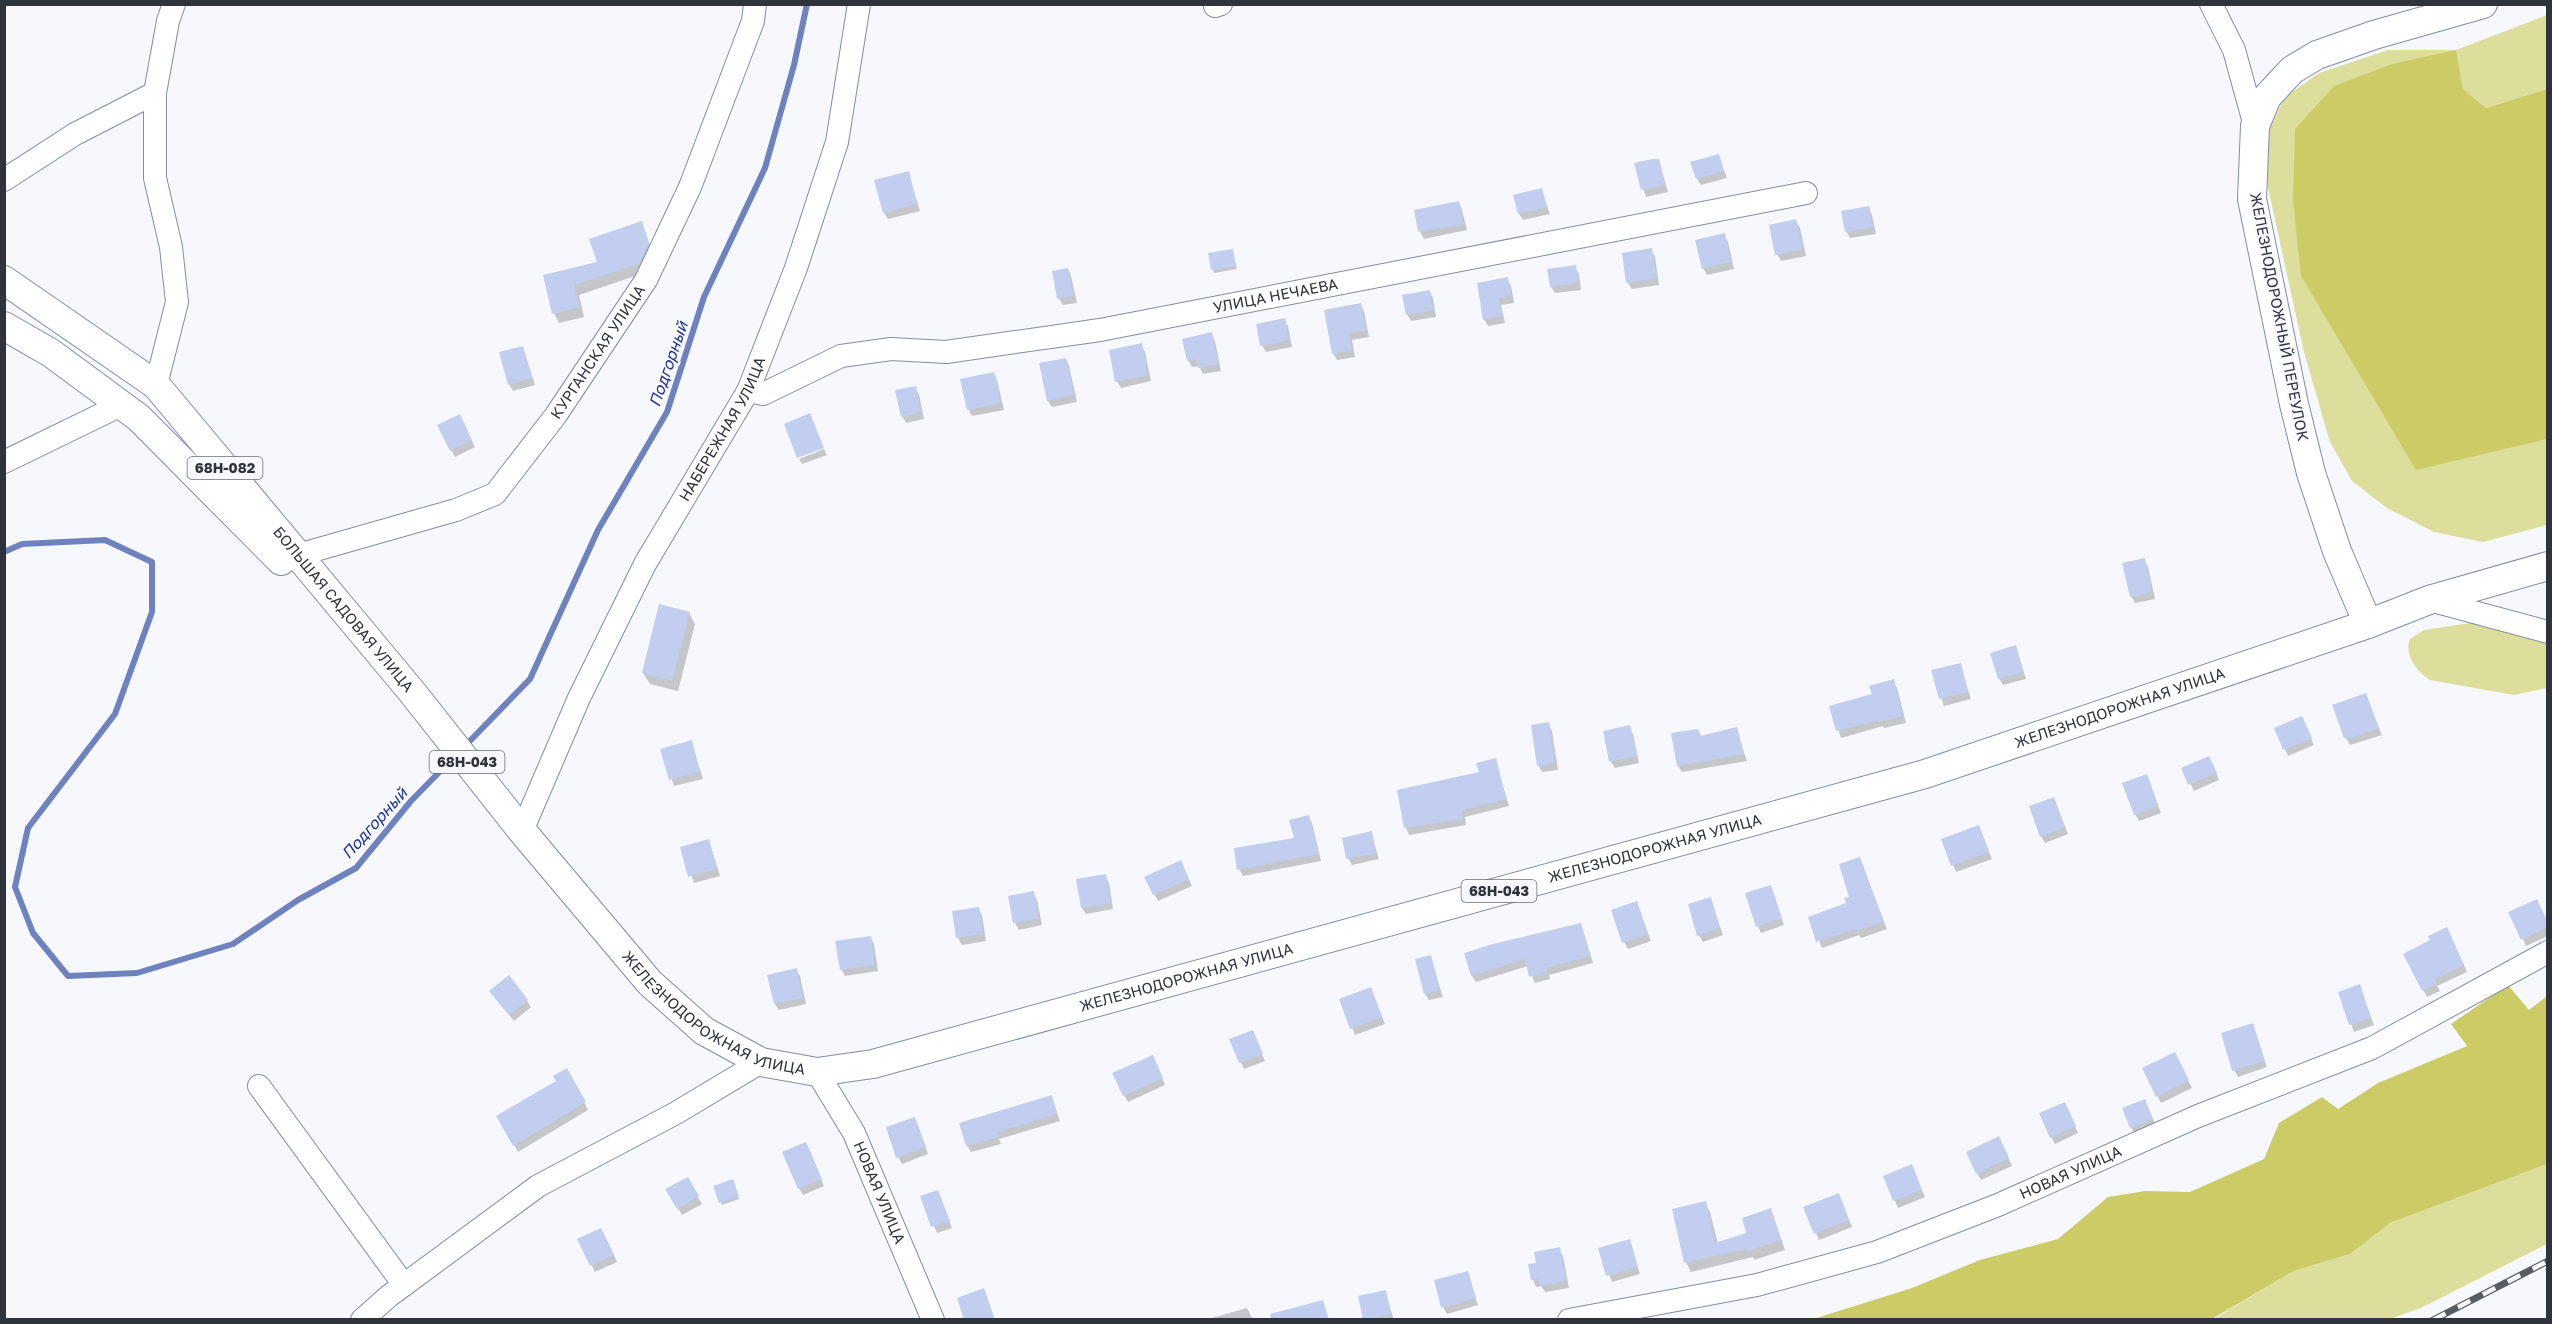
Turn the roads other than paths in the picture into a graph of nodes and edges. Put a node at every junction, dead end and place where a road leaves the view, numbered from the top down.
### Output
1 (174, 4) edge
2 (755, 4) edge
3 (859, 4) edge
4 (2211, 4) edge
5 (2483, 4) edge
6 (155, 93) junction
7 (2254, 126) junction
8 (4, 180) edge
9 (1806, 193) dead end
10 (4, 280) edge
11 (4, 326) edge
12 (156, 385) junction
13 (748, 391) junction
14 (121, 405) junction
15 (4, 462) edge
16 (298, 555) junction
17 (2547, 566) edge
18 (2429, 600) junction
19 (2368, 624) junction
20 (2547, 632) edge
21 (412, 692) junction
22 (522, 831) junction
23 (2547, 952) edge
24 (761, 1062) junction
25 (817, 1072) junction
26 (259, 1086) dead end
27 (404, 1285) junction
28 (362, 1320) edge
29 (933, 1320) edge
30 (1569, 1320) edge

1 - 6 street
2 - 16 street, КУРГАНСКАЯ УЛИЦА
3 - 13 street, НАБЕРЕЖНАЯ УЛИЦА
4 - 7 street
5 - 7 main road, ЖЕЛЕЗНОДОРОЖНЫЙ ПЕРЕУЛОК
6 - 8 street
6 - 12 street
7 - 19 main road, ЖЕЛЕЗНОДОРОЖНЫЙ ПЕРЕУЛОК
9 - 13 street, УЛИЦА НЕЧАЕВА
10 - 12 main road, БОЛЬШАЯ САДОВАЯ УЛИЦА / 68Н-082
11 - 14 main road, БОЛЬШАЯ САДОВАЯ УЛИЦА / 68Н-082
12 - 16 main road, БОЛЬШАЯ САДОВАЯ УЛИЦА / 68Н-082
13 - 22 street, НАБЕРЕЖНАЯ УЛИЦА
14 - 15 street
14 - 21 main road, БОЛЬШАЯ САДОВАЯ УЛИЦА / 68Н-082
16 - 21 main road, БОЛЬШАЯ САДОВАЯ УЛИЦА / 68Н-082
17 - 18 main road, ЖЕЛЕЗНОДОРОЖНАЯ УЛИЦА / 68Н-043
18 - 19 main road, ЖЕЛЕЗНОДОРОЖНАЯ УЛИЦА / 68Н-043
18 - 20 street
19 - 25 main road, ЖЕЛЕЗНОДОРОЖНАЯ УЛИЦА / 68Н-043
21 - 22 main road, 68Н-043
22 - 24 main road, ЖЕЛЕЗНОДОРОЖНАЯ УЛИЦА / 68Н-043
23 - 30 street, НОВАЯ УЛИЦА
24 - 25 main road, ЖЕЛЕЗНОДОРОЖНАЯ УЛИЦА / 68Н-043
24 - 27 street
25 - 29 street, НОВАЯ УЛИЦА
26 - 27 street
27 - 28 street

